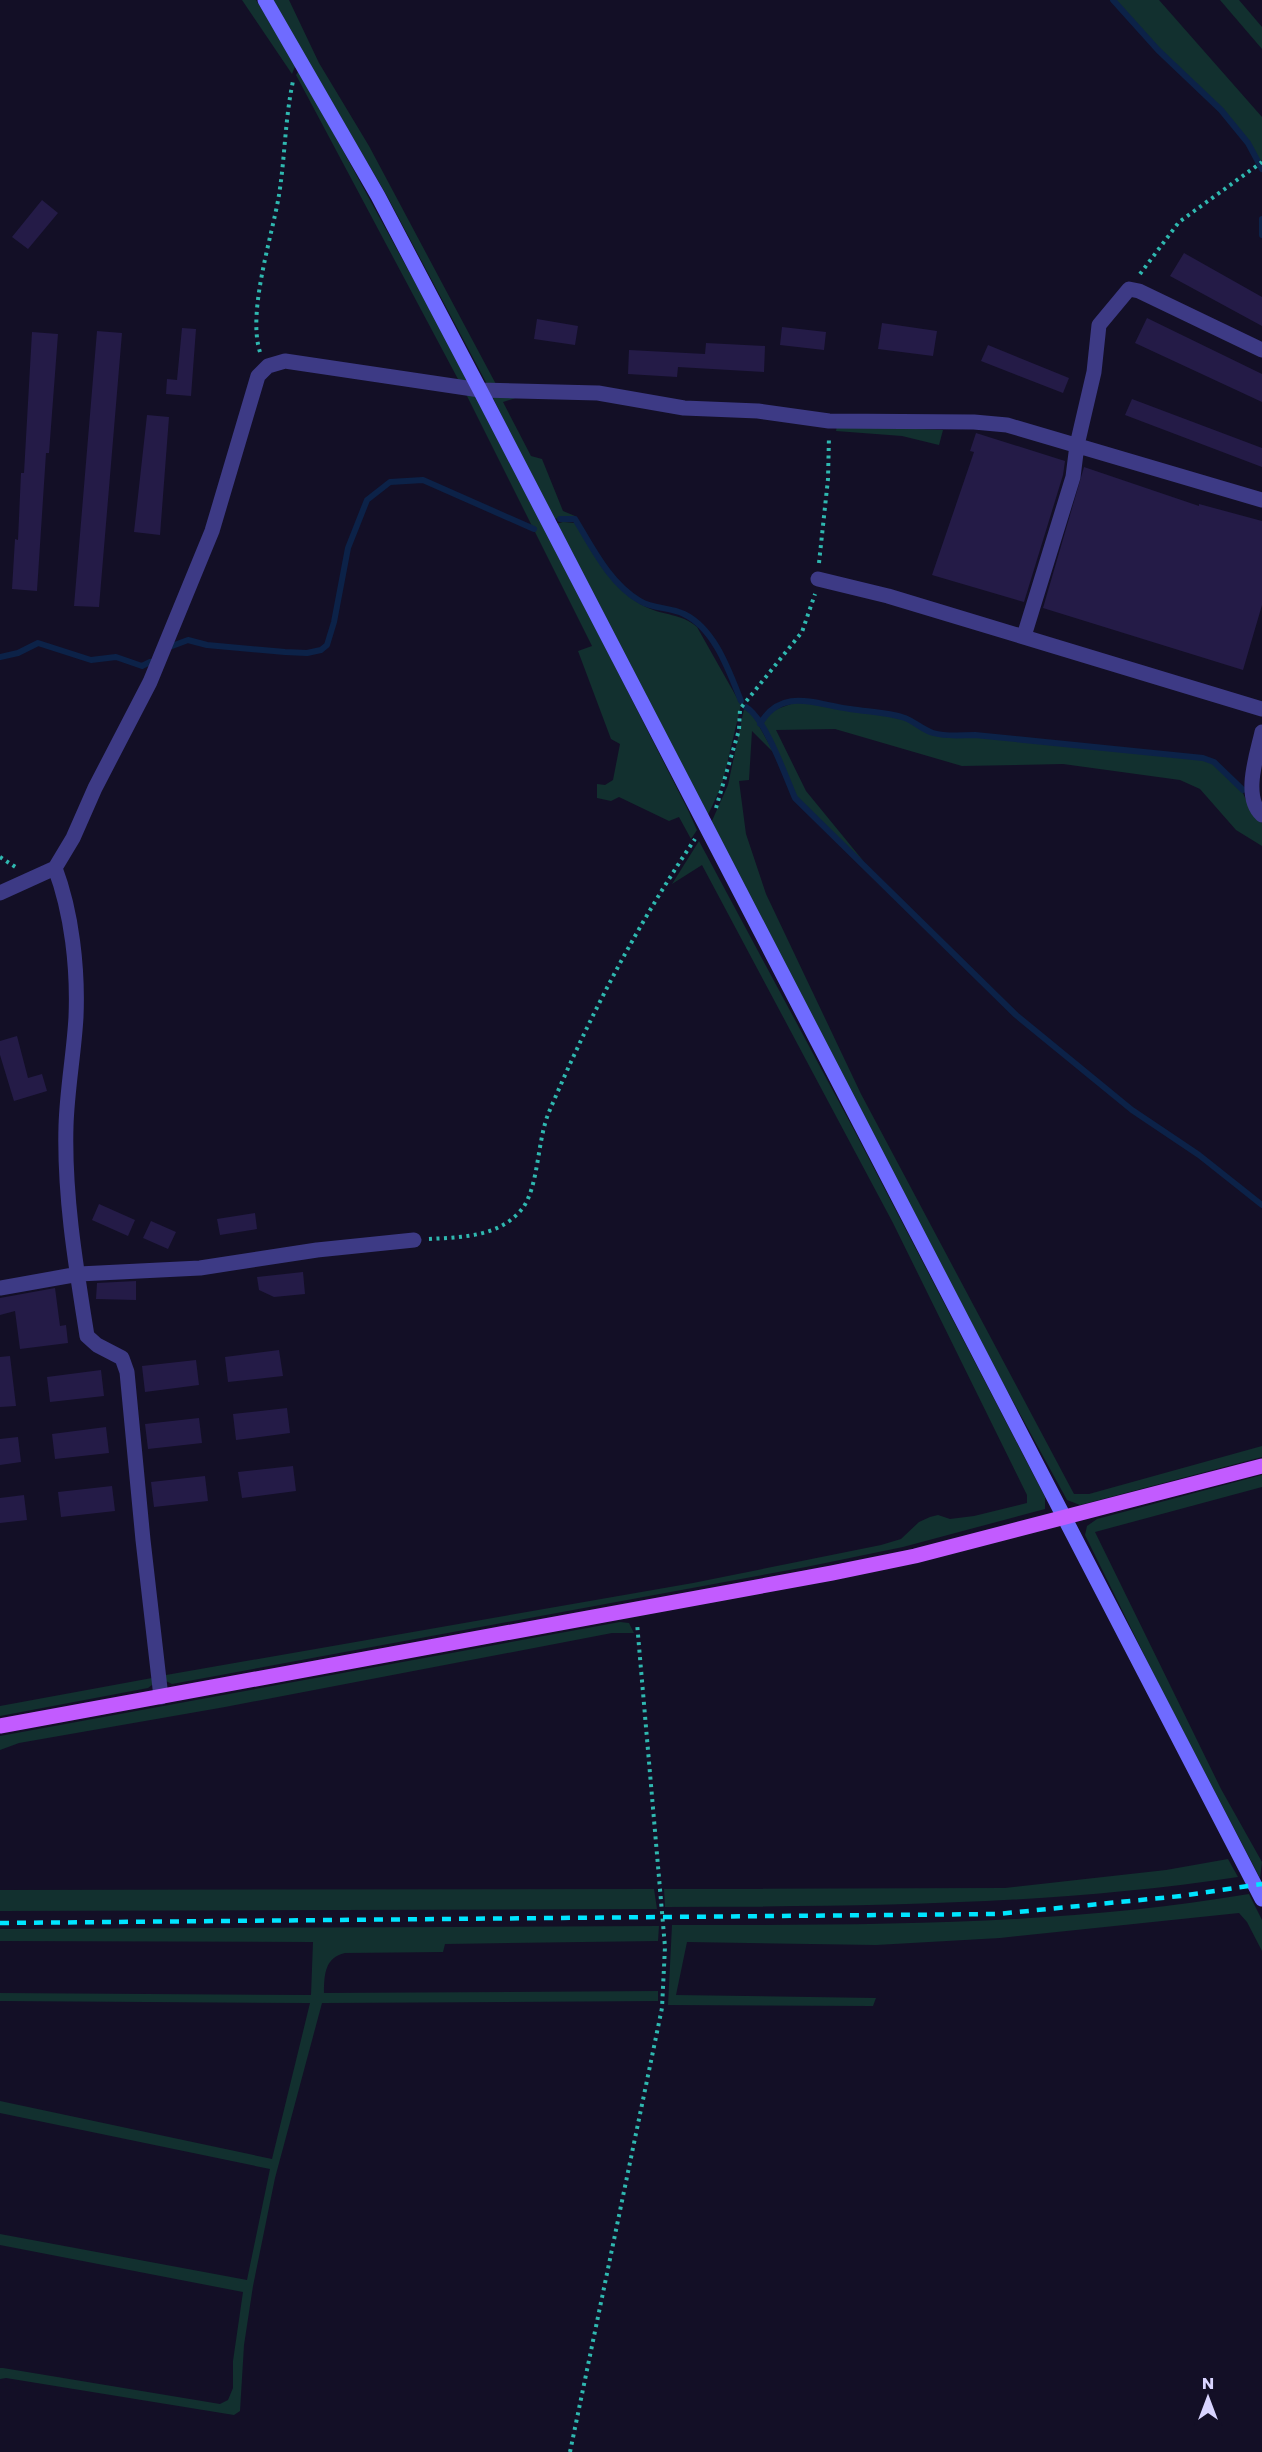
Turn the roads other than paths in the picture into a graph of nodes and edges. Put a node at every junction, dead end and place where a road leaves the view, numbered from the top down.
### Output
1 (265, 0) edge
2 (1262, 350) edge
3 (480, 390) junction
4 (1077, 445) junction
5 (1262, 500) edge
6 (818, 579) road end
7 (1024, 636) junction
8 (1262, 709) edge
9 (1262, 732) edge
10 (1262, 815) edge
11 (55, 868) junction
12 (0, 892) edge
13 (414, 1240) road end
14 (79, 1274) junction
15 (0, 1288) edge
16 (1262, 1466) edge
17 (1064, 1516) junction
18 (162, 1696) junction
19 (0, 1726) edge
20 (1262, 1899) edge

1 - 3 main road
2 - 4 street
3 - 4 street
3 - 11 street
3 - 17 main road
4 - 5 street
4 - 7 street
6 - 7 street
7 - 8 street
9 - 10 street
11 - 12 street
11 - 14 street
13 - 14 street
14 - 15 street
14 - 18 street
16 - 17 main road
17 - 18 main road
17 - 20 main road
18 - 19 main road

